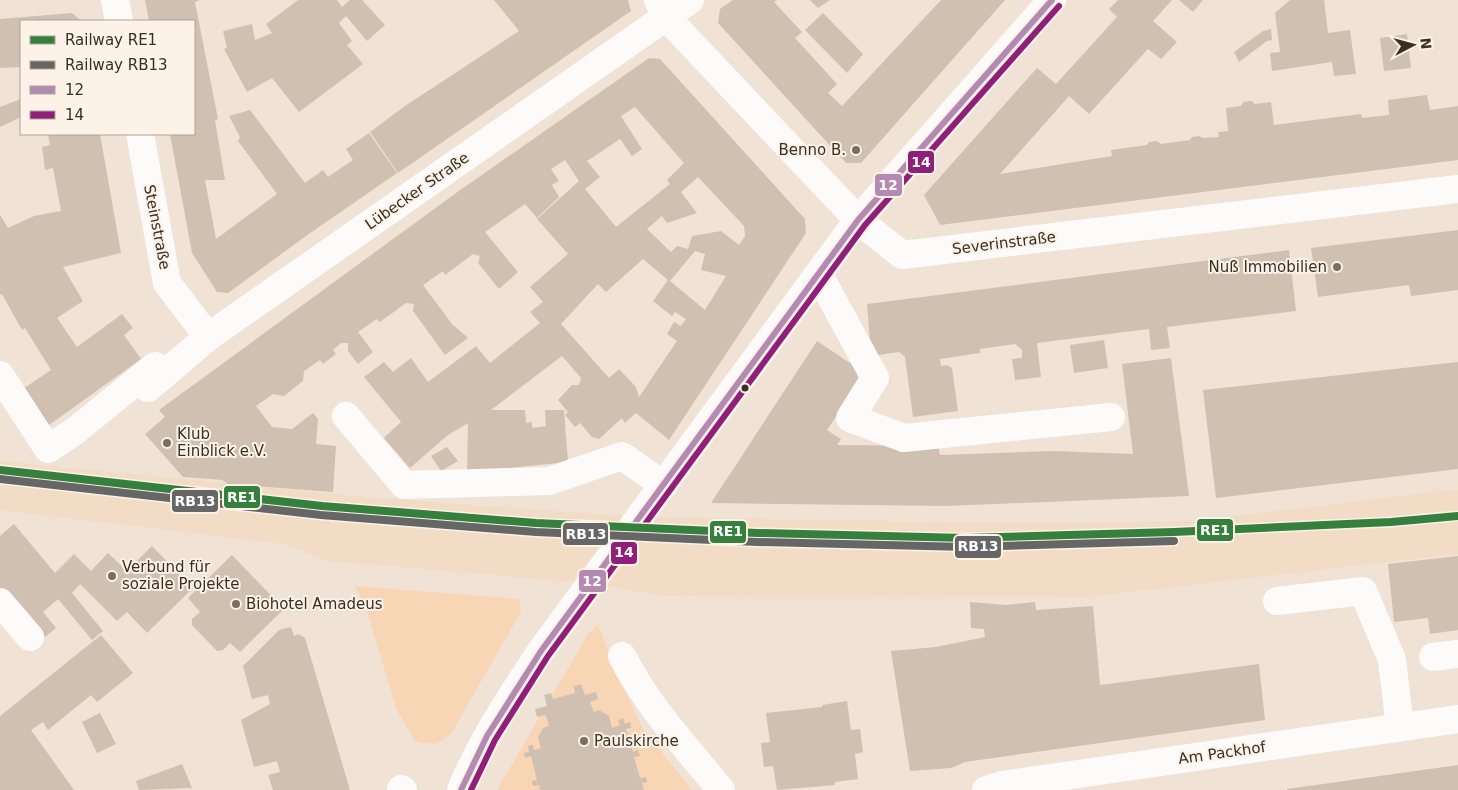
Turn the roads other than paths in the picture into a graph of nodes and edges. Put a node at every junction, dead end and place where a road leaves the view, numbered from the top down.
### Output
1 (115, 0) edge
2 (690, 0) edge
3 (1052, 0) edge
4 (662, 8) edge
5 (119, 20) edge
6 (140, 135) edge
7 (1458, 189) edge
8 (858, 220) junction
9 (819, 274) junction
10 (208, 337) junction
11 (0, 375) edge
12 (346, 416) dead end
13 (1111, 417) dead end
14 (664, 485) junction
15 (1278, 601) dead end
16 (0, 602) edge
17 (30, 637) dead end
18 (622, 656) dead end
19 (1458, 719) edge
20 (1400, 727) junction
21 (461, 790) edge
22 (721, 790) edge
23 (986, 790) edge

1 - 5 street
2 - 4 street, Lübecker Straße
3 - 8 street
4 - 8 street, Severinstraße
4 - 10 street, Lübecker Straße
6 - 10 street, Steinstraße
7 - 8 street, Severinstraße
8 - 9 street
9 - 13 street
9 - 14 street
10 - 11 street, Lübecker Straße
12 - 14 street
14 - 21 street
15 - 20 street
16 - 17 street
18 - 22 street
19 - 20 street, Am Packhof
20 - 23 street, Am Packhof

